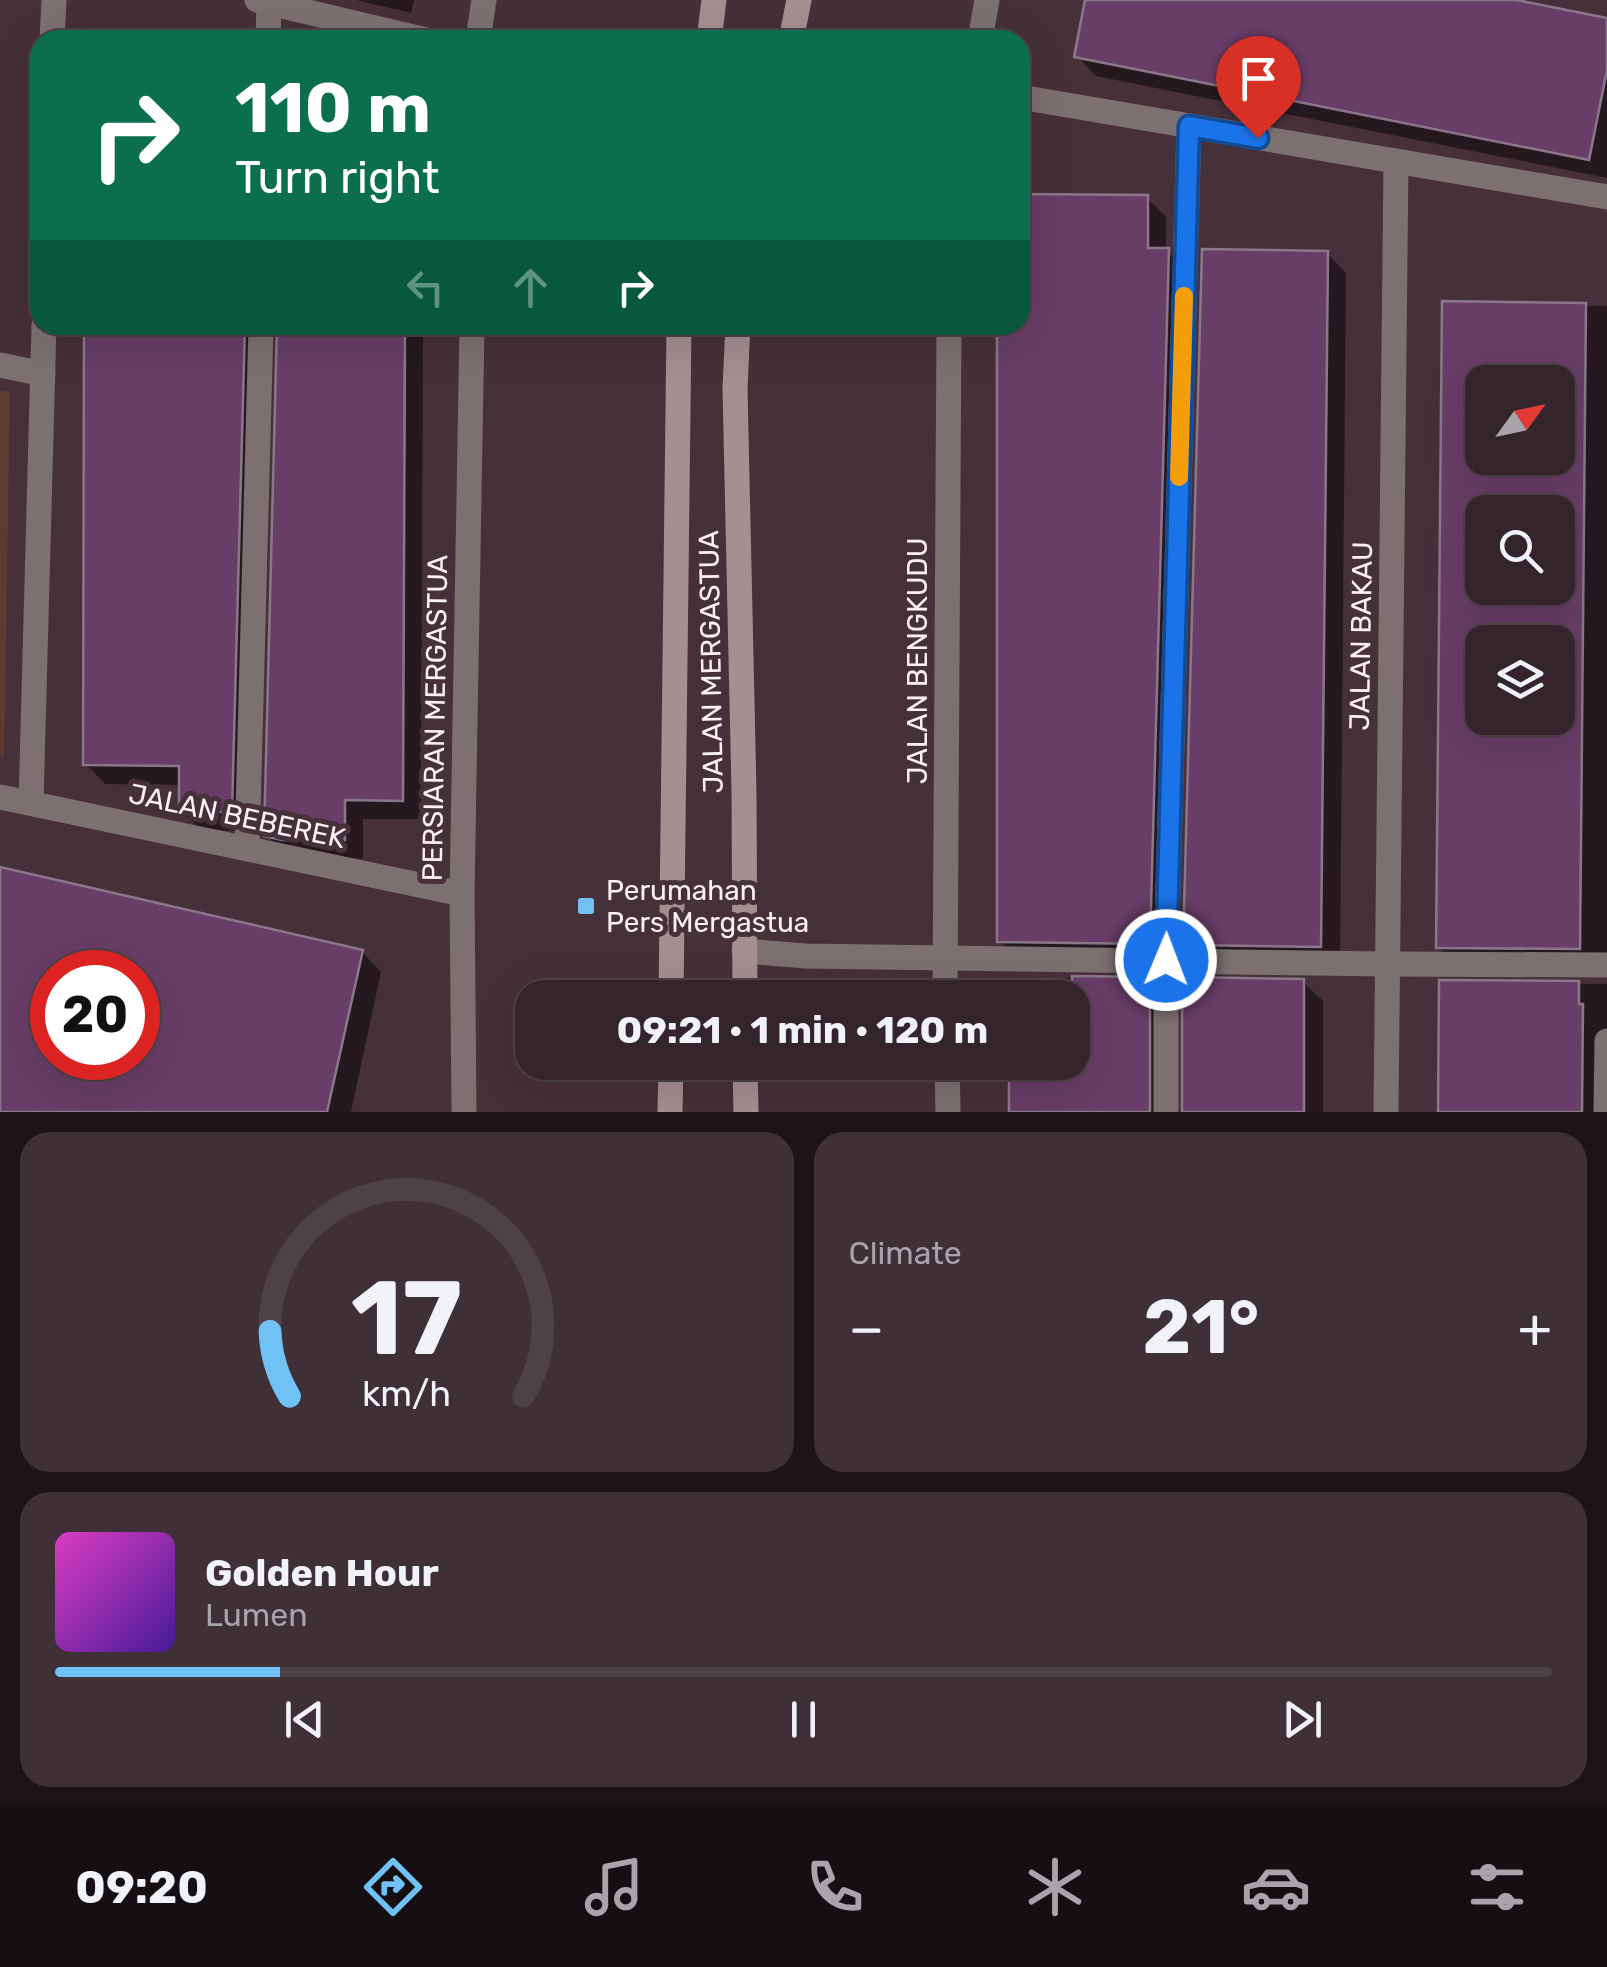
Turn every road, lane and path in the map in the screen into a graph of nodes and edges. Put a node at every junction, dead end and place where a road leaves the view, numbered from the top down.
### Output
1 (54, 0) edge
2 (484, 0) edge
3 (714, 0) edge
4 (986, 0) edge
5 (263, 2) edge
6 (52, 30) edge
7 (267, 30) edge
8 (383, 30) edge
9 (480, 30) edge
10 (710, 30) edge
11 (982, 30) edge
12 (1030, 99) edge
13 (1189, 126) junction
14 (1396, 161) junction
15 (1607, 197) edge
16 (44, 335) edge
17 (261, 335) edge
18 (472, 335) edge
19 (680, 335) edge
20 (738, 335) edge
21 (950, 335) edge
22 (0, 365) edge
23 (43, 374) junction
24 (0, 797) edge
25 (30, 803) junction
26 (247, 849) junction
27 (462, 894) junction
28 (744, 951) junction
29 (944, 957) junction
30 (1166, 960) junction
31 (1388, 964) junction
32 (1607, 964) edge
33 (672, 980) edge
34 (744, 980) edge
35 (945, 980) edge
36 (1607, 1041) edge
37 (671, 1080) edge
38 (745, 1080) edge
39 (947, 1080) edge
40 (464, 1112) edge
41 (670, 1112) edge
42 (746, 1112) edge
43 (948, 1112) edge
44 (1166, 1112) edge
45 (1386, 1112) edge
46 (1606, 1112) edge

1 - 6 street
2 - 9 street
3 - 10 main road
4 - 11 street
5 - 7 street
5 - 8 street
12 - 13 street
13 - 14 street
13 - 30 street
14 - 15 street
14 - 31 street, JALAN BAKAU
16 - 23 street
17 - 26 street
18 - 27 street, PERSIARAN MERGASTUA
19 - 33 main road, JALAN MERGASTUA
20 - 28 main road, JALAN MERGASTUA
21 - 29 street, JALAN BENGKUDU
22 - 23 street
23 - 25 street
24 - 25 street, JALAN BEBEREK
25 - 26 street, JALAN BEBEREK
26 - 27 street, JALAN BEBEREK
27 - 40 street, PERSIARAN MERGASTUA
28 - 29 street
28 - 34 main road, JALAN MERGASTUA
29 - 30 street
29 - 35 street, JALAN BENGKUDU
30 - 31 street
30 - 44 street
31 - 32 street
31 - 45 street, JALAN BAKAU
36 - 46 street
37 - 41 main road
38 - 42 main road
39 - 43 street

